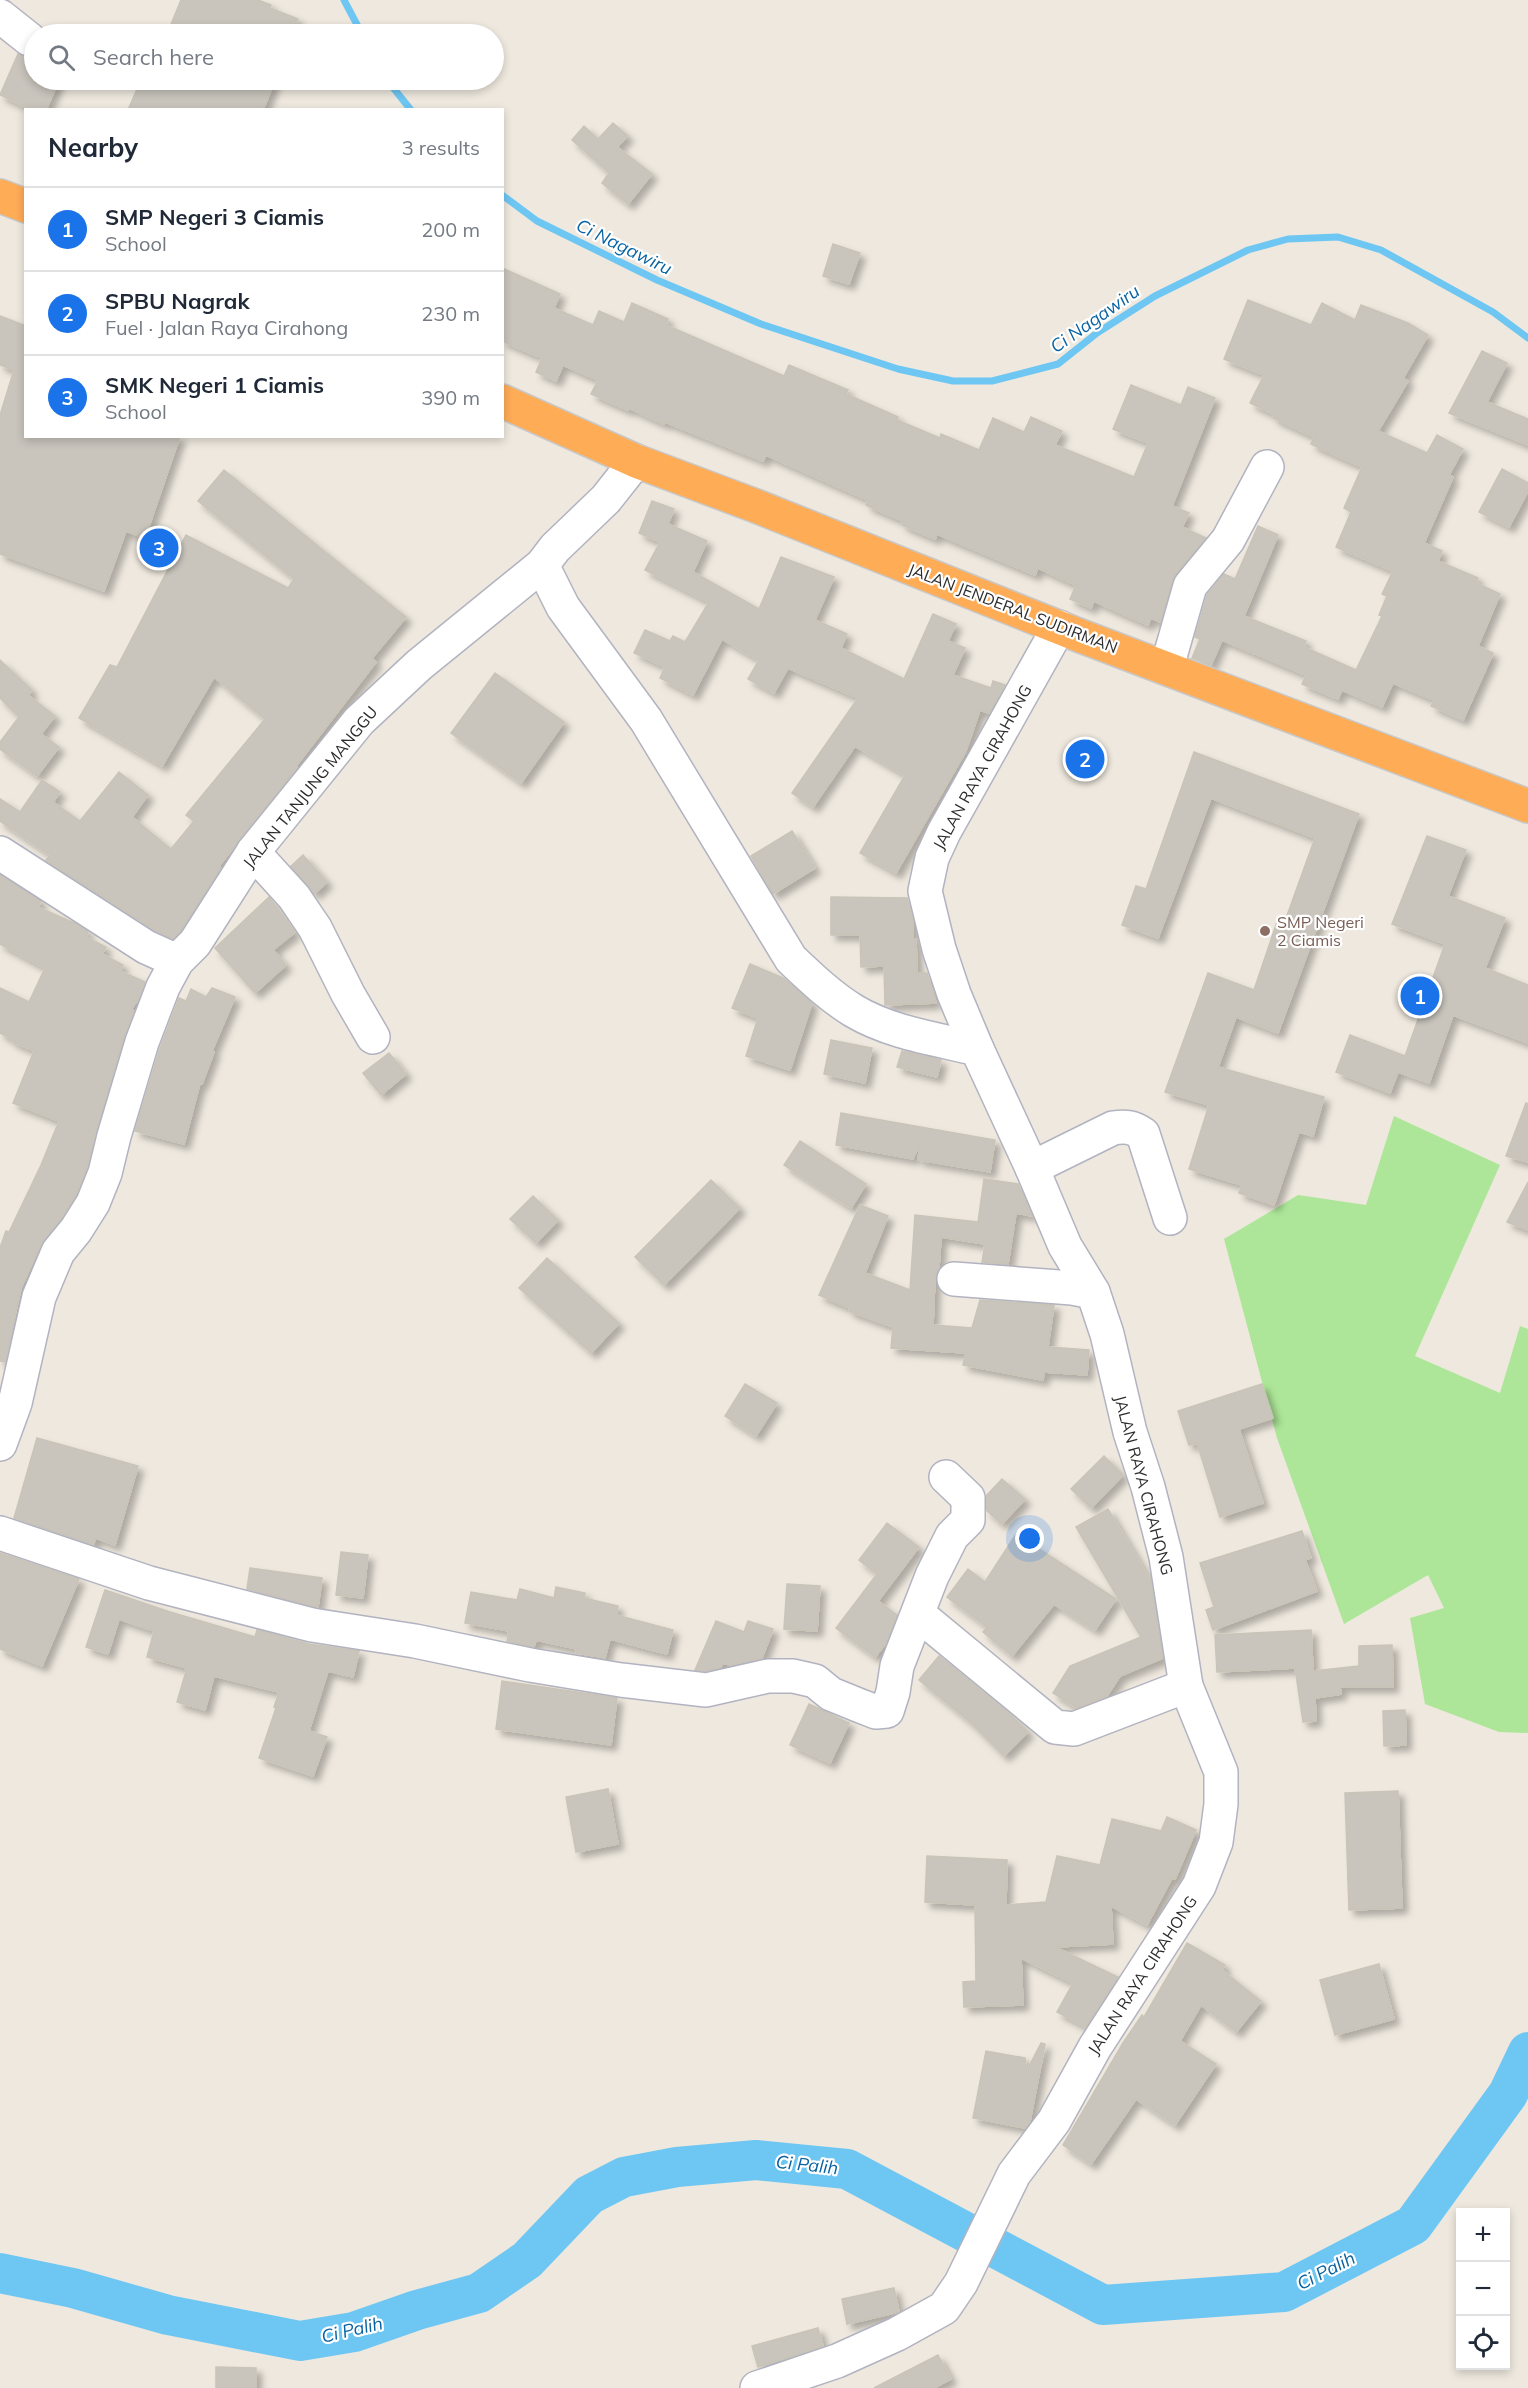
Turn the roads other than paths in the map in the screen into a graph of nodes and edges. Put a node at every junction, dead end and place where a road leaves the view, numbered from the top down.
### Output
1 (0, 16) edge
2 (24, 35) edge
3 (0, 196) edge
4 (24, 206) edge
5 (504, 402) edge
6 (636, 461) junction
7 (1267, 467) dead end
8 (542, 566) junction
9 (1059, 627) junction
10 (1167, 667) junction
11 (1528, 806) edge
12 (254, 852) junction
13 (0, 853) edge
14 (177, 961) junction
15 (374, 1037) dead end
16 (977, 1048) junction
17 (1032, 1168) junction
18 (1170, 1218) dead end
19 (954, 1279) dead end
20 (1093, 1292) junction
21 (0, 1444) edge
22 (946, 1477) dead end
23 (0, 1533) edge
24 (918, 1614) junction
25 (1186, 1686) junction
26 (757, 2388) edge

1 - 2 street
3 - 4 highway
5 - 6 highway, JALAN JENDERAL SUDIRMAN
6 - 8 street, JALAN TANJUNG MANGGU
6 - 9 highway, JALAN JENDERAL SUDIRMAN
7 - 10 street
8 - 12 street, JALAN TANJUNG MANGGU
8 - 16 street
9 - 10 highway, JALAN JENDERAL SUDIRMAN
9 - 16 street, JALAN RAYA CIRAHONG
10 - 11 highway, JALAN JENDERAL SUDIRMAN
12 - 14 street, JALAN TANJUNG MANGGU
12 - 15 street
13 - 14 street
14 - 21 street, JALAN TANJUNG MANGGU
16 - 17 street, JALAN RAYA CIRAHONG
17 - 18 street
17 - 20 street, JALAN RAYA CIRAHONG
19 - 20 street
20 - 25 street, JALAN RAYA CIRAHONG
22 - 24 street
23 - 24 street
24 - 25 street
25 - 26 street, JALAN RAYA CIRAHONG

